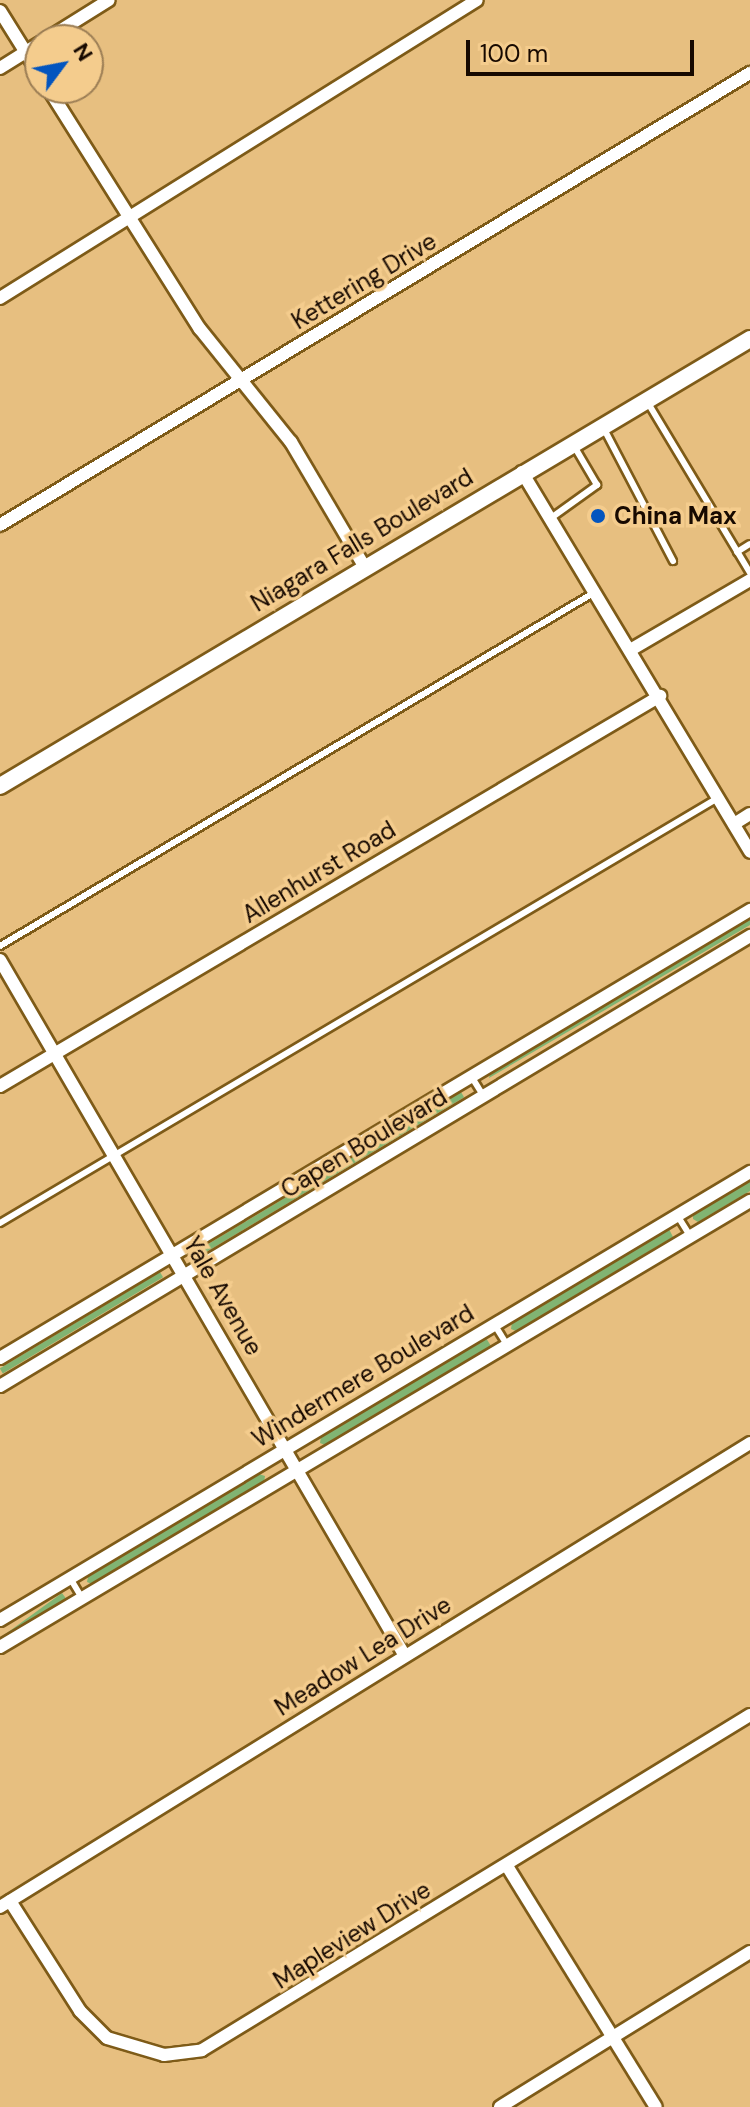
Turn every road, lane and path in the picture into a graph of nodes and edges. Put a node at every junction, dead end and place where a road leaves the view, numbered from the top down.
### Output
1 (109, 0) edge
2 (477, 0) edge
3 (0, 11) edge
4 (70, 24) edge
5 (24, 50) edge
6 (24, 53) edge
7 (0, 68) edge
8 (750, 73) edge
9 (58, 104) edge
10 (128, 217) junction
11 (0, 298) edge
12 (750, 339) edge
13 (243, 379) junction
14 (646, 400) junction
15 (602, 425) junction
16 (572, 443) junction
17 (522, 472) junction
18 (551, 518) junction
19 (0, 525) edge
20 (750, 544) edge
21 (737, 552) junction
22 (673, 561) dead end
23 (364, 566) junction
24 (750, 573) edge
25 (750, 580) edge
26 (596, 591) junction
27 (632, 649) junction
28 (660, 696) junction
29 (0, 786) edge
30 (719, 797) junction
31 (750, 814) edge
32 (734, 824) junction
33 (750, 852) edge
34 (750, 910) edge
35 (750, 936) edge
36 (0, 946) edge
37 (0, 960) edge
38 (55, 1054) junction
39 (471, 1076) junction
40 (0, 1086) edge
41 (484, 1097) junction
42 (115, 1155) junction
43 (750, 1172) edge
44 (750, 1201) edge
45 (677, 1215) junction
46 (0, 1223) edge
47 (690, 1237) junction
48 (174, 1254) junction
49 (186, 1276) junction
50 (494, 1324) junction
51 (507, 1345) junction
52 (0, 1358) edge
53 (0, 1386) edge
54 (750, 1443) edge
55 (285, 1448) junction
56 (298, 1469) junction
57 (70, 1578) junction
58 (82, 1598) junction
59 (0, 1620) edge
60 (0, 1647) edge
61 (405, 1656) junction
62 (750, 1715) edge
63 (507, 1866) junction
64 (5, 1904) edge
65 (750, 1952) edge
66 (613, 2037) junction
67 (500, 2107) edge
68 (656, 2107) edge

1 - 4 street
2 - 10 street
3 - 5 street
6 - 7 street
8 - 13 street, Kettering Drive
9 - 10 street
10 - 11 street
10 - 13 street
12 - 14 main road, Niagara Falls Boulevard
13 - 19 street, Kettering Drive
13 - 23 street
14 - 15 main road, Niagara Falls Boulevard
14 - 21 lane
15 - 16 main road, Niagara Falls Boulevard
15 - 22 lane
16 - 17 main road, Niagara Falls Boulevard
16 - 18 lane
17 - 18 street
17 - 23 main road, Niagara Falls Boulevard
18 - 26 street
20 - 21 lane
21 - 24 lane
23 - 29 main road, Niagara Falls Boulevard
25 - 27 street
26 - 27 street
26 - 36 lane
27 - 28 street
28 - 30 street
28 - 38 street, Allenhurst Road
30 - 32 street
30 - 42 lane
31 - 32 street
32 - 33 street
34 - 39 street, Capen Boulevard
35 - 41 street, Capen Boulevard
37 - 38 street, Yale Avenue
38 - 40 street, Allenhurst Road
38 - 42 street, Yale Avenue
39 - 41 lane
39 - 48 street, Capen Boulevard
41 - 49 street, Capen Boulevard
42 - 46 lane
42 - 48 street, Yale Avenue
43 - 45 street, Windermere Boulevard
44 - 47 street, Windermere Boulevard
45 - 47 lane
45 - 50 street, Windermere Boulevard
47 - 51 street, Windermere Boulevard
48 - 49 street, Yale Avenue
48 - 52 street, Capen Boulevard
49 - 53 street, Capen Boulevard
49 - 55 street, Yale Avenue
50 - 51 lane
50 - 55 street, Windermere Boulevard
51 - 56 street, Windermere Boulevard
54 - 61 street, Meadow Lea Drive
55 - 56 street, Yale Avenue
55 - 57 street, Windermere Boulevard
56 - 58 street, Windermere Boulevard
56 - 61 street, Yale Avenue
57 - 58 lane
57 - 59 street, Windermere Boulevard
58 - 60 street, Windermere Boulevard
61 - 64 street, Meadow Lea Drive
62 - 63 street, Mapleview Drive
63 - 64 street, Mapleview Drive
63 - 66 street
65 - 66 street
66 - 67 street
66 - 68 street

